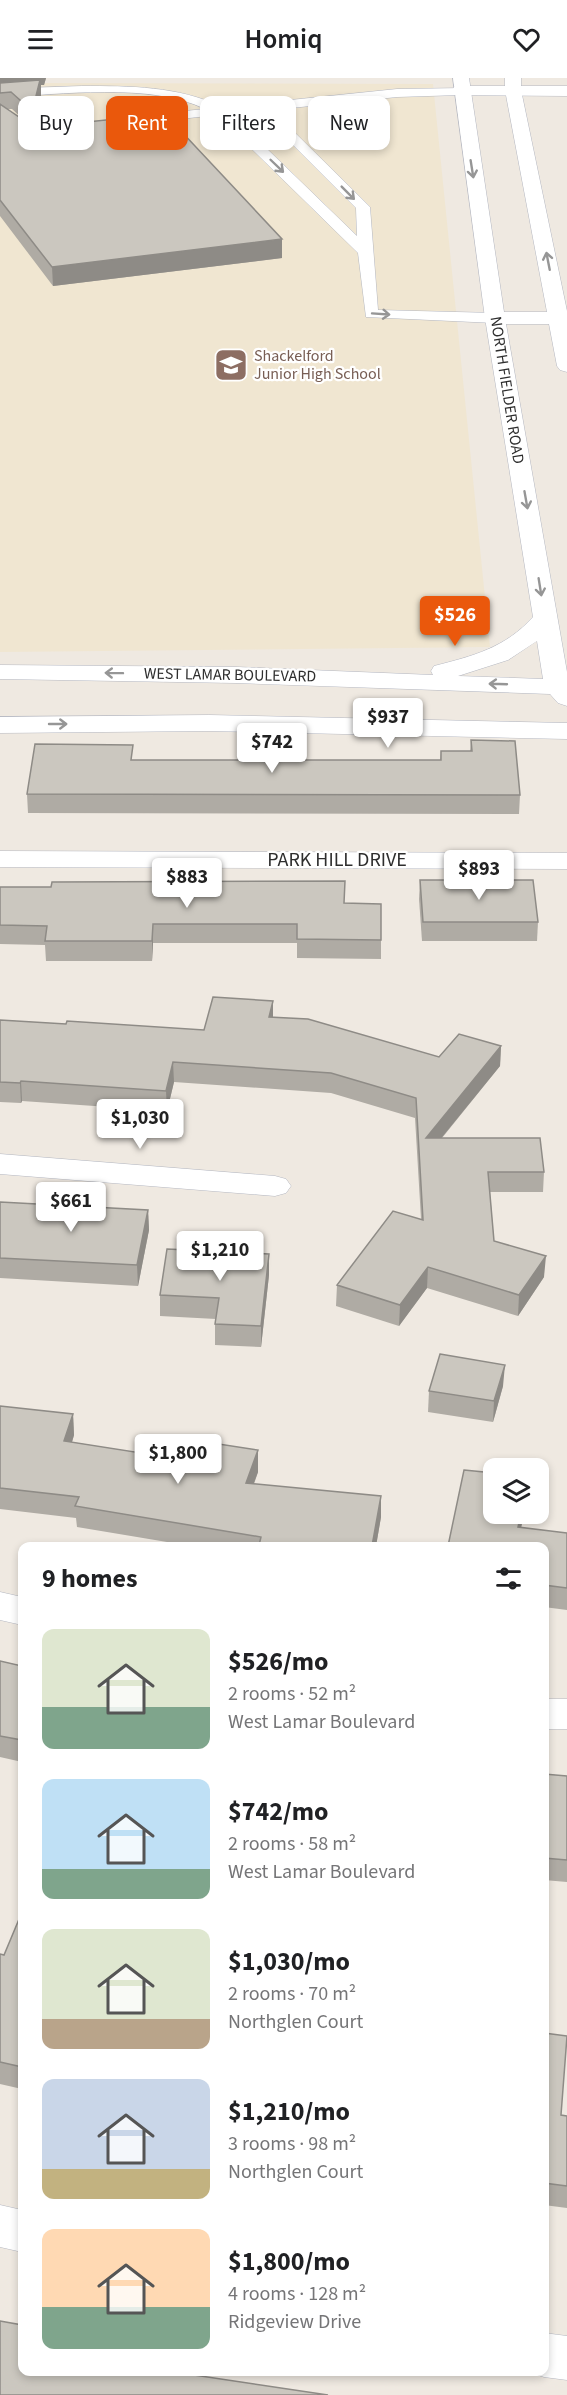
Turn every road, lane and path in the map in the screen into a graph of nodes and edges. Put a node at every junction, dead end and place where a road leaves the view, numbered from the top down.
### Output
1 (460, 84) edge
2 (513, 84) edge
3 (567, 91) edge
4 (0, 93) edge
5 (200, 100) edge
6 (296, 104) edge
7 (296, 141) edge
8 (260, 150) edge
9 (365, 252) junction
10 (495, 318) junction
11 (559, 318) junction
12 (567, 366) edge
13 (545, 618) junction
14 (0, 672) edge
15 (371, 678) junction
16 (564, 690) edge
17 (0, 724) edge
18 (567, 731) edge
19 (0, 859) edge
20 (567, 861) edge
21 (0, 1164) edge
22 (275, 1186) dead end
23 (0, 1606) edge
24 (18, 1610) edge
25 (549, 1714) edge
26 (567, 1714) edge
27 (0, 2226) edge
28 (18, 2230) edge
29 (549, 2356) edge
30 (567, 2358) edge

1 - 2 main road
1 - 6 lane
1 -> 10 main road, NORTH FIELDER ROAD
2 - 3 main road
11 -> 2 main road
4 - 5 lane
7 -> 9 lane
8 -> 9 lane
9 -> 10 lane
10 - 11 main road
10 -> 13 main road, NORTH FIELDER ROAD
11 - 12 main road
13 - 15 main road
13 - 16 main road, NORTH FIELDER ROAD
15 -> 14 main road, WEST LAMAR BOULEVARD
16 -> 15 main road, WEST LAMAR BOULEVARD
17 -> 18 main road
19 - 20 main road, PARK HILL DRIVE
21 - 22 main road
23 - 24 main road
25 - 26 main road
27 - 28 main road
29 - 30 main road

